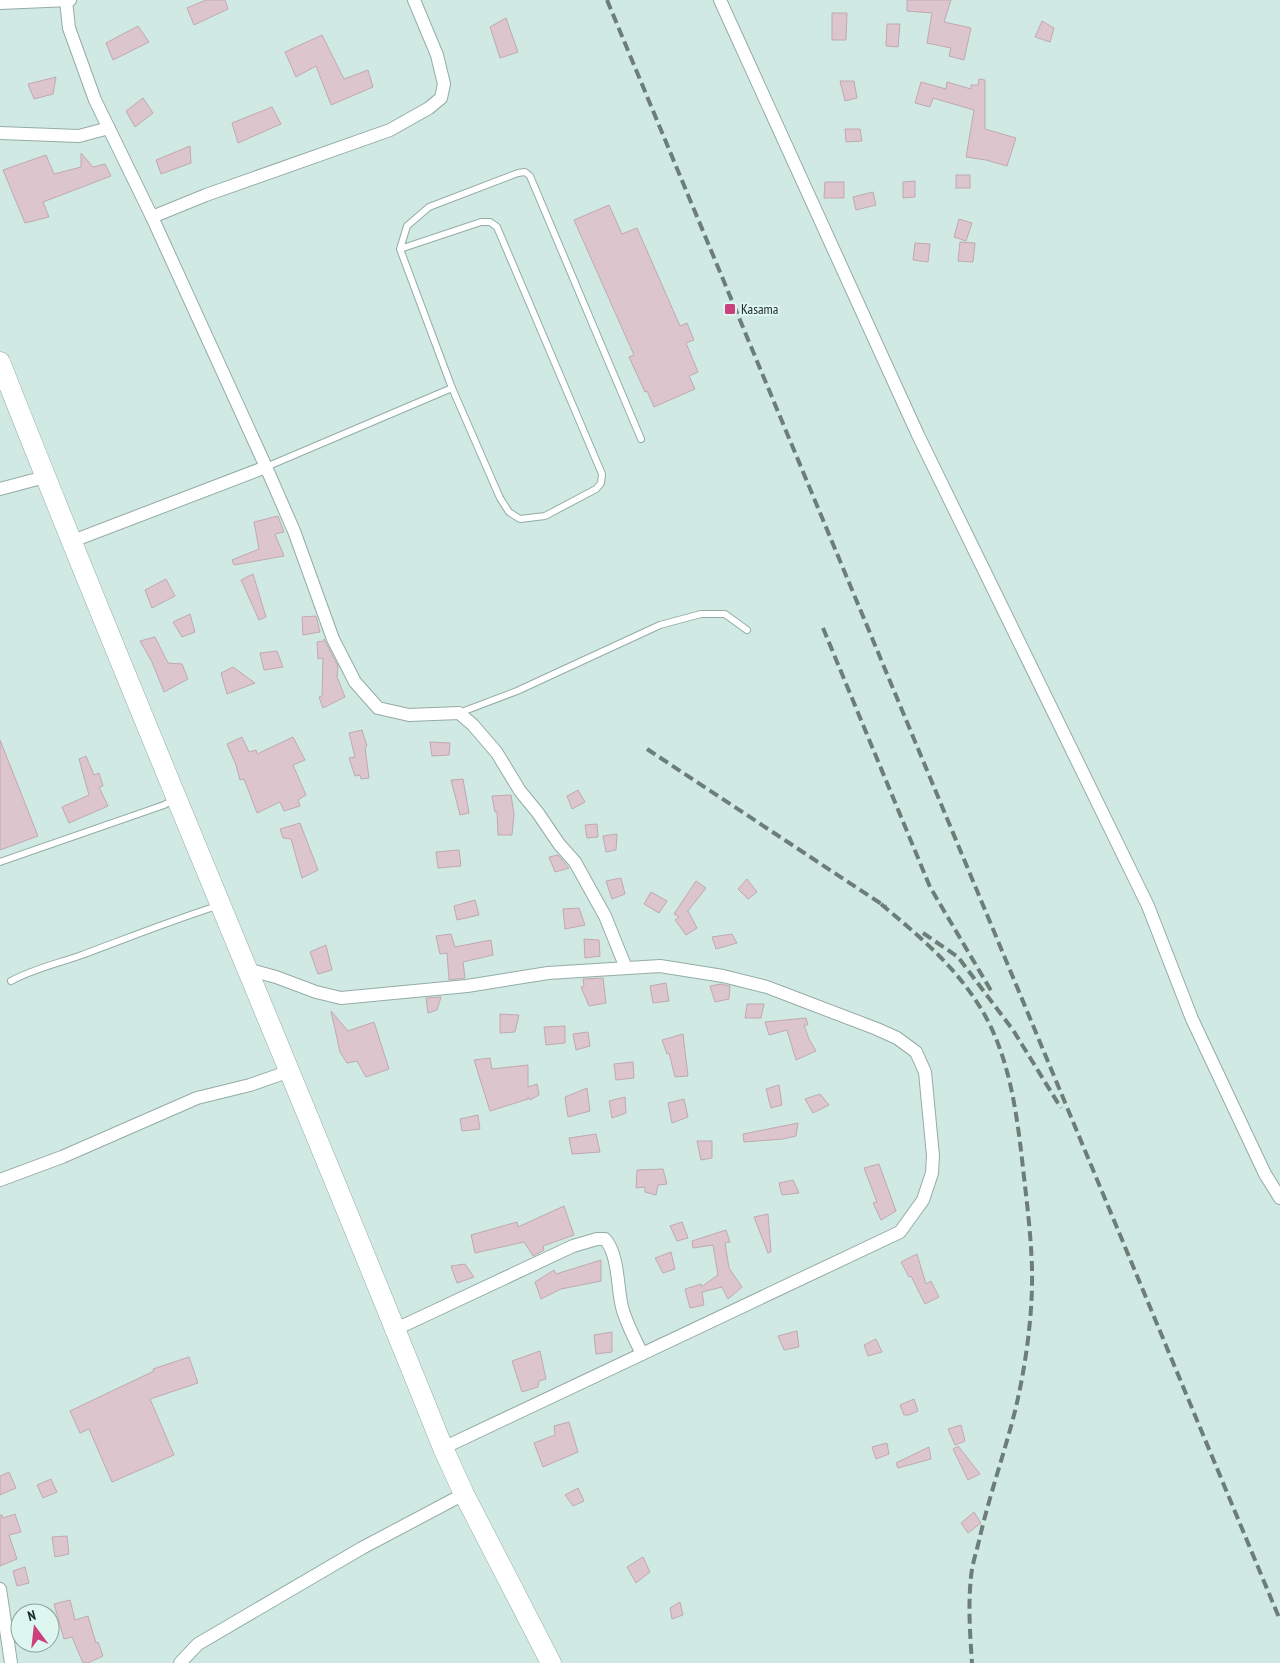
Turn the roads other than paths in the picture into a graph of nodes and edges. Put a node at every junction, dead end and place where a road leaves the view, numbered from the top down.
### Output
1 (414, 0) edge
2 (720, 0) edge
3 (68, 1) edge
4 (0, 4) edge
5 (109, 128) junction
6 (0, 133) edge
7 (152, 217) junction
8 (400, 249) junction
9 (0, 362) edge
10 (452, 388) junction
11 (641, 439) dead end
12 (266, 466) junction
13 (45, 477) junction
14 (0, 489) edge
15 (70, 542) junction
16 (747, 630) dead end
17 (459, 713) junction
18 (176, 798) junction
19 (0, 862) edge
20 (221, 905) junction
21 (626, 968) junction
22 (247, 969) junction
23 (11, 982) dead end
24 (290, 1071) junction
25 (0, 1180) edge
26 (1280, 1198) edge
27 (396, 1329) junction
28 (642, 1354) junction
29 (443, 1448) junction
30 (464, 1494) junction
31 (0, 1589) edge
32 (11, 1663) edge
33 (180, 1663) edge
34 (551, 1663) edge

1 - 7 street
2 - 26 street
3 - 4 street
3 - 5 street
5 - 6 street
5 - 7 street
7 - 12 street
8 - 10 lane
8 - 10 lane
8 - 11 lane
9 - 13 main road
10 - 12 lane
12 - 15 street
12 - 17 street
13 - 14 street
13 - 15 main road
15 - 18 main road
16 - 17 lane
17 - 21 street
18 - 19 lane
18 - 20 main road
20 - 22 main road
20 - 23 lane
21 - 22 street
21 - 28 street
22 - 24 main road
24 - 25 street
24 - 27 main road
27 - 28 street
27 - 29 main road
28 - 29 street
29 - 30 main road
30 - 33 street
30 - 34 main road
31 - 32 street

